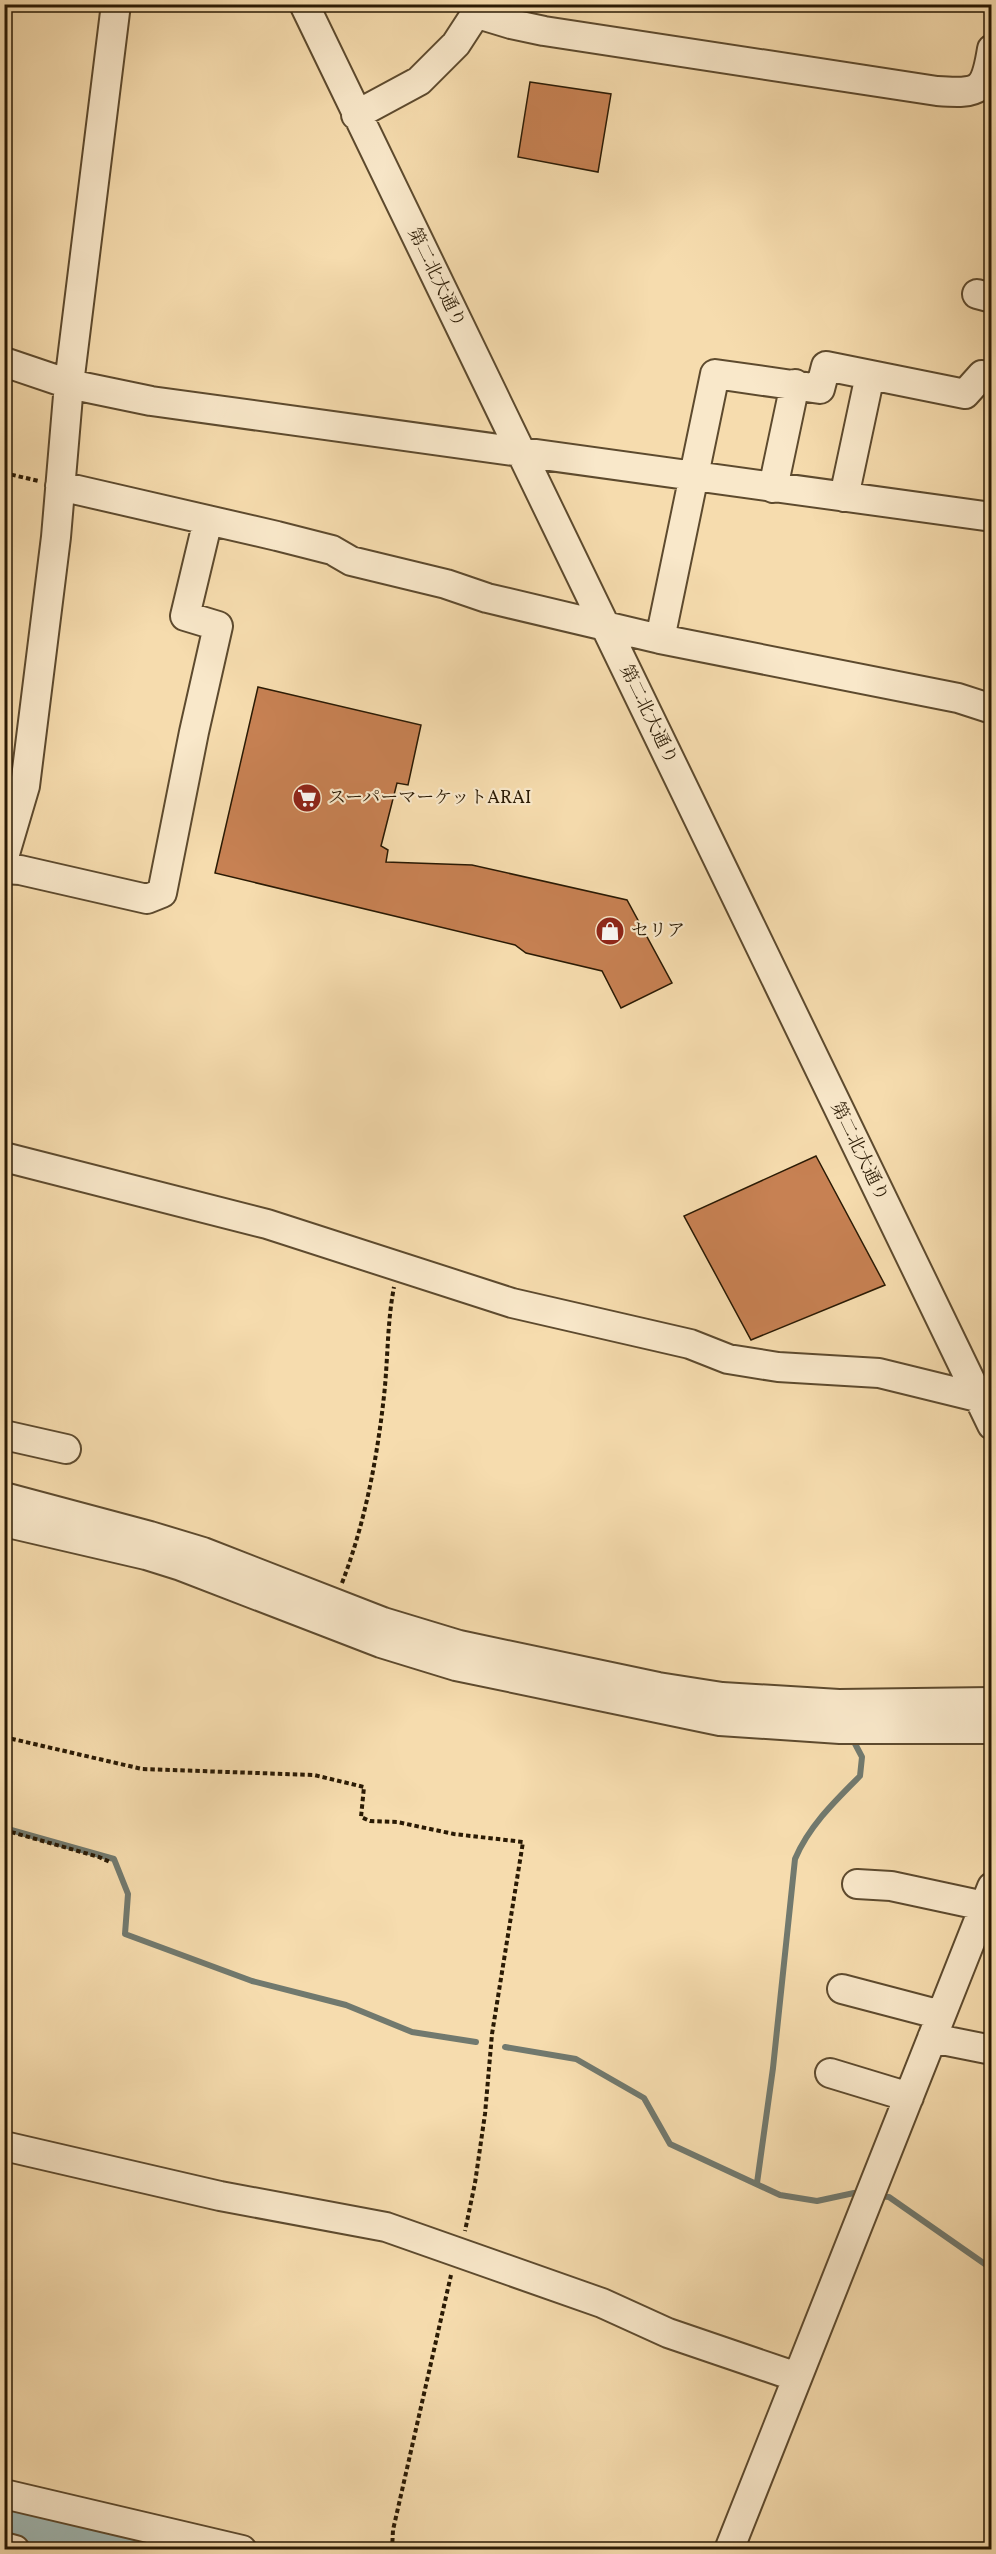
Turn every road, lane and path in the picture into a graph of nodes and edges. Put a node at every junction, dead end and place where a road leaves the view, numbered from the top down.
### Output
1 (117, 4) edge
2 (304, 4) edge
3 (480, 9) edge
4 (990, 67) edge
5 (356, 115) junction
6 (4, 362) edge
7 (870, 375) junction
8 (992, 377) edge
9 (69, 384) junction
10 (795, 384) junction
11 (521, 452) junction
12 (4, 473) edge
13 (692, 477) junction
14 (60, 486) junction
15 (773, 488) junction
16 (844, 497) junction
17 (992, 517) edge
18 (208, 520) junction
19 (604, 625) junction
20 (660, 639) junction
21 (992, 709) edge
22 (4, 857) edge
23 (4, 869) edge
24 (4, 1157) edge
25 (398, 1266) junction
26 (984, 1399) edge
27 (992, 1425) edge
28 (4, 1436) edge
29 (66, 1449) dead end
30 (4, 1497) edge
31 (4, 1522) edge
32 (334, 1603) junction
33 (459, 1656) junction
34 (992, 1702) edge
35 (992, 1729) edge
36 (4, 1737) edge
37 (4, 1830) edge
38 (110, 1862) dead end
39 (857, 1884) dead end
40 (988, 1896) edge
41 (842, 1989) dead end
42 (937, 2026) junction
43 (992, 2050) edge
44 (830, 2073) dead end
45 (909, 2097) junction
46 (4, 2146) edge
47 (456, 2253) junction
48 (797, 2377) junction
49 (4, 2494) edge
50 (4, 2547) edge
51 (15, 2550) edge
52 (242, 2550) edge
53 (392, 2550) edge
54 (729, 2550) edge

1 - 9 street
2 - 5 street, 第二北大通り
3 - 4 street
3 - 5 street
5 - 11 street, 第二北大通り
6 - 9 street
7 - 8 street
7 - 10 street
7 - 16 street
9 - 11 street
9 - 14 street
10 - 13 street
10 - 15 street
11 - 13 street
11 - 19 street, 第二北大通り
12 - 14 path
13 - 15 street
13 - 20 street
14 - 18 street
14 - 22 street
15 - 16 street
16 - 17 street
18 - 19 street
18 - 23 street
19 - 20 street
19 - 26 street, 第二北大通り
20 - 21 street
24 - 25 street
25 - 26 street
25 - 32 path
26 - 27 street, 第二北大通り
28 - 29 street
30 - 32 street
31 - 33 street
32 - 33 street
33 - 34 street
33 - 35 street
36 - 47 path
37 - 38 path
39 - 40 street
40 - 42 street
41 - 42 street
42 - 43 street
42 - 45 street
44 - 45 street
45 - 48 street
46 - 47 street
47 - 48 street
47 - 53 path
48 - 54 street
49 - 52 street
50 - 51 street

